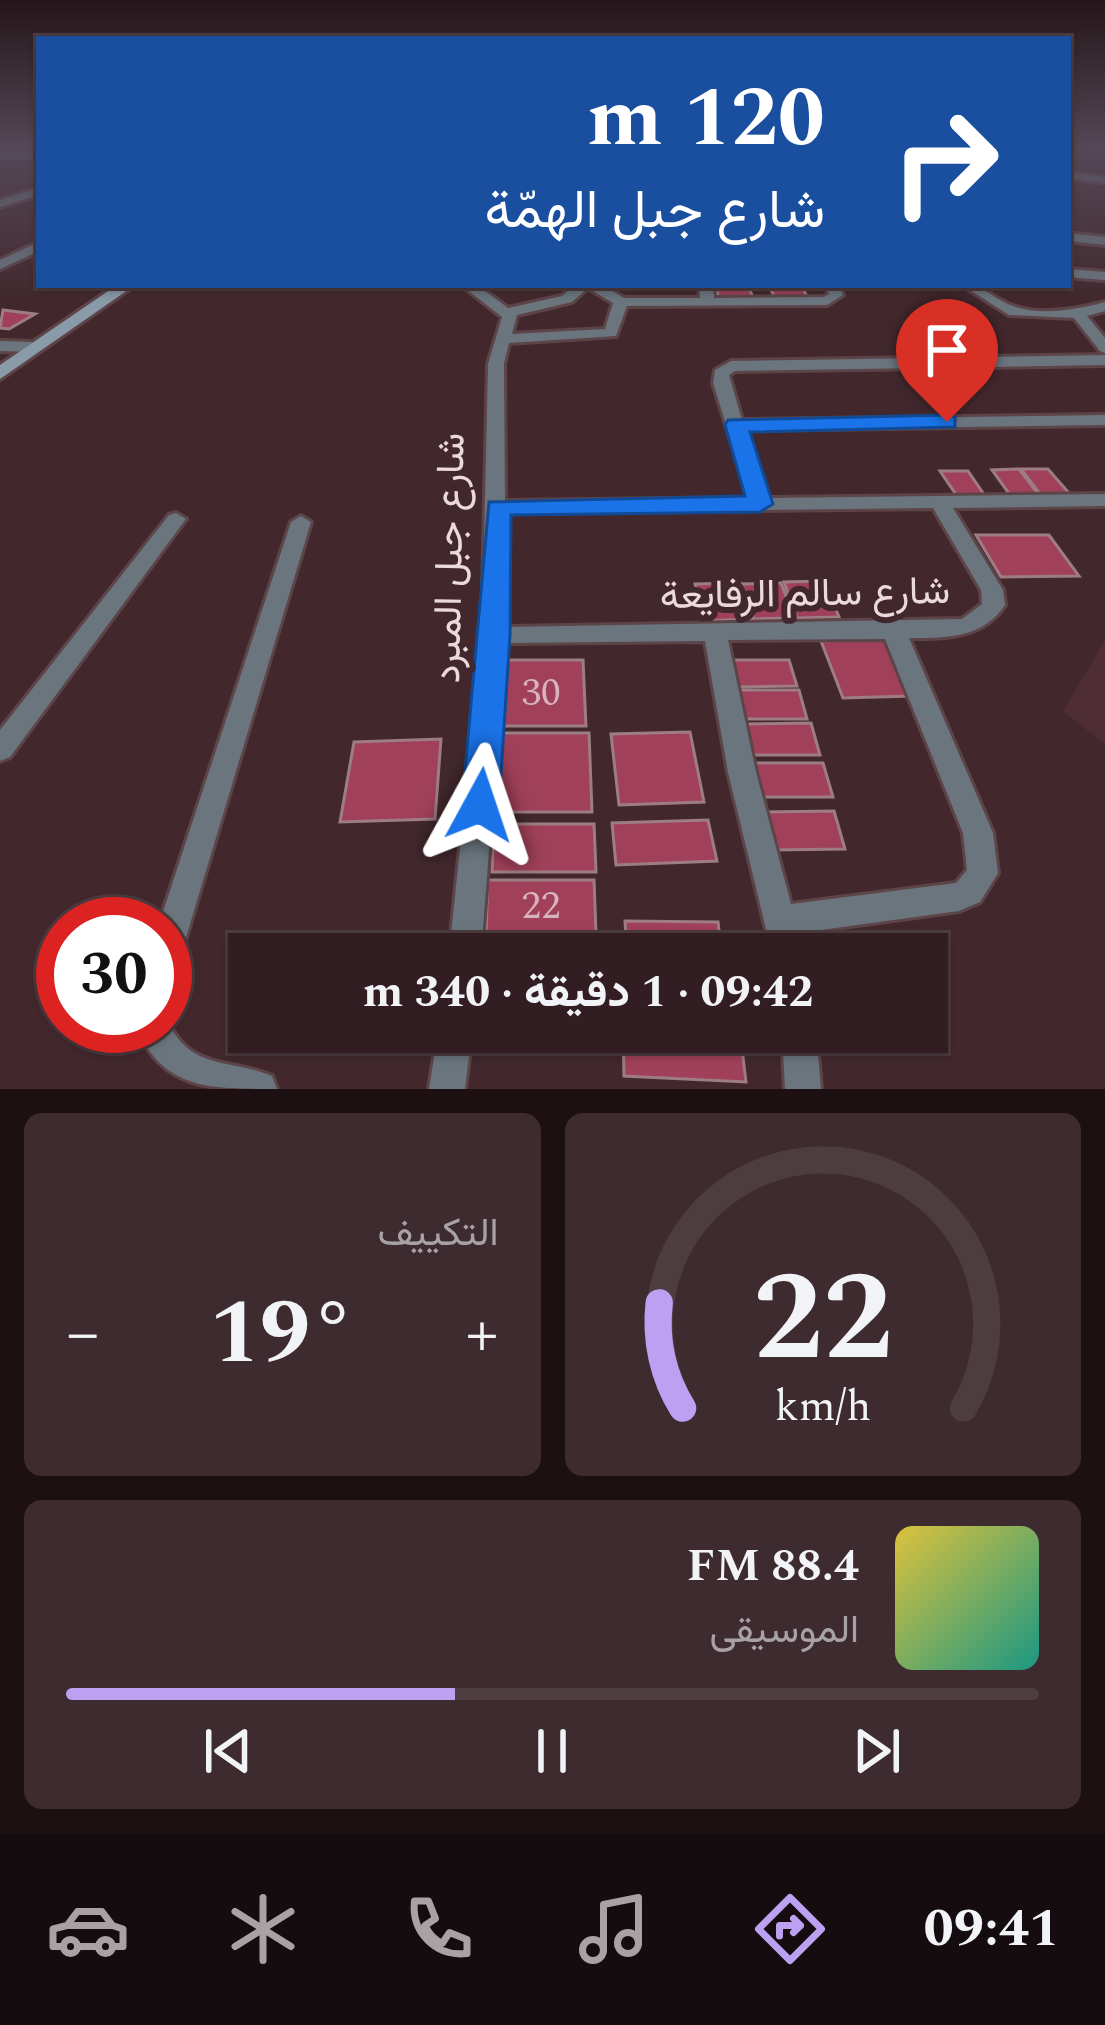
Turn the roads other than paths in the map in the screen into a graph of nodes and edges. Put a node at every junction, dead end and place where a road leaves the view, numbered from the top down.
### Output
1 (0, 204) edge
2 (36, 211) edge
3 (1071, 237) edge
4 (1105, 241) edge
5 (36, 247) edge
6 (0, 265) edge
7 (1071, 273) edge
8 (1105, 276) edge
9 (122, 288) edge
10 (472, 288) edge
11 (580, 288) edge
12 (598, 288) edge
13 (834, 288) edge
14 (973, 288) edge
15 (706, 293) edge
16 (621, 302) junction
17 (1101, 306) edge
18 (508, 314) junction
19 (1078, 314) junction
20 (503, 339) junction
21 (0, 346) edge
22 (32, 347) junction
23 (1105, 348) edge
24 (1105, 360) edge
25 (0, 374) edge
26 (1105, 419) edge
27 (736, 425) junction
28 (1105, 500) edge
29 (760, 504) junction
30 (941, 504) junction
31 (498, 507) junction
32 (176, 519) dead end
33 (301, 522) dead end
34 (894, 631) junction
35 (715, 633) junction
36 (494, 635) junction
37 (0, 750) edge
38 (183, 897) edge
39 (782, 920) junction
40 (467, 933) edge
41 (784, 933) edge
42 (164, 1053) edge
43 (452, 1053) edge
44 (800, 1053) edge
45 (259, 1089) edge
46 (448, 1089) edge
47 (803, 1089) edge

1 - 2 street
3 - 4 street
5 - 6 street
7 - 8 street
9 - 22 street
10 - 18 street
11 - 18 street
12 - 16 street
13 - 15 street
14 - 19 street
15 - 16 street
16 - 20 street
17 - 19 street
18 - 20 street, شارع جبل المبرد
19 - 23 street
20 - 31 street, شارع جبل المبرد
21 - 22 street
22 - 25 street
24 - 27 street
26 - 27 street
27 - 29 street
28 - 30 street
29 - 30 street
29 - 31 street
30 - 34 street, شارع سالم الرفايعة
31 - 36 street, شارع جبل المبرد
32 - 37 street
33 - 38 street
34 - 35 street, شارع سالم الرفايعة
34 - 39 street
35 - 36 street, شارع سالم الرفايعة
35 - 39 street
36 - 40 street, شارع جبل المبرد
39 - 41 street
42 - 45 street
43 - 46 street
44 - 47 street

